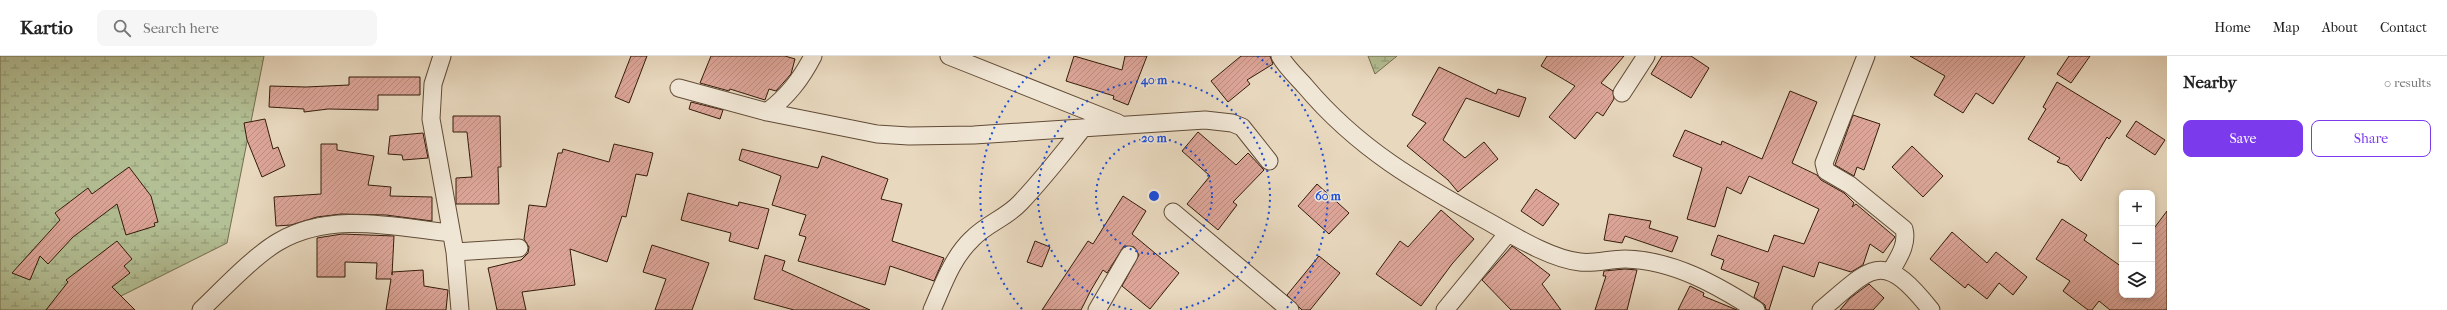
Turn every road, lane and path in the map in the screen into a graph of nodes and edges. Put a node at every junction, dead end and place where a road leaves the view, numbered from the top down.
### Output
1 (442, 56) edge
2 (812, 56) edge
3 (949, 56) edge
4 (1280, 56) edge
5 (1646, 56) edge
6 (1866, 56) edge
7 (679, 88) dead end
8 (1622, 93) dead end
9 (767, 112) junction
10 (1124, 126) junction
11 (1083, 128) junction
12 (1269, 161) dead end
13 (1173, 212) dead end
14 (451, 233) junction
15 (1508, 233) junction
16 (519, 248) dead end
17 (455, 252) junction
18 (1129, 255) dead end
19 (1891, 271) junction
20 (201, 310) edge
21 (460, 310) edge
22 (932, 310) edge
23 (1097, 310) edge
24 (1290, 310) edge
25 (1446, 310) edge
26 (1756, 310) edge
27 (1821, 310) edge
28 (1931, 310) edge

1 - 14 street
2 - 9 street
3 - 10 street
4 - 15 street
5 - 8 street
6 - 19 street
7 - 9 street
9 - 11 street
10 - 11 street
10 - 12 street
11 - 22 street
13 - 24 street
14 - 17 street
14 - 20 street
15 - 25 street
15 - 26 street
16 - 17 street
17 - 21 street
18 - 23 street
19 - 27 street
19 - 28 street

